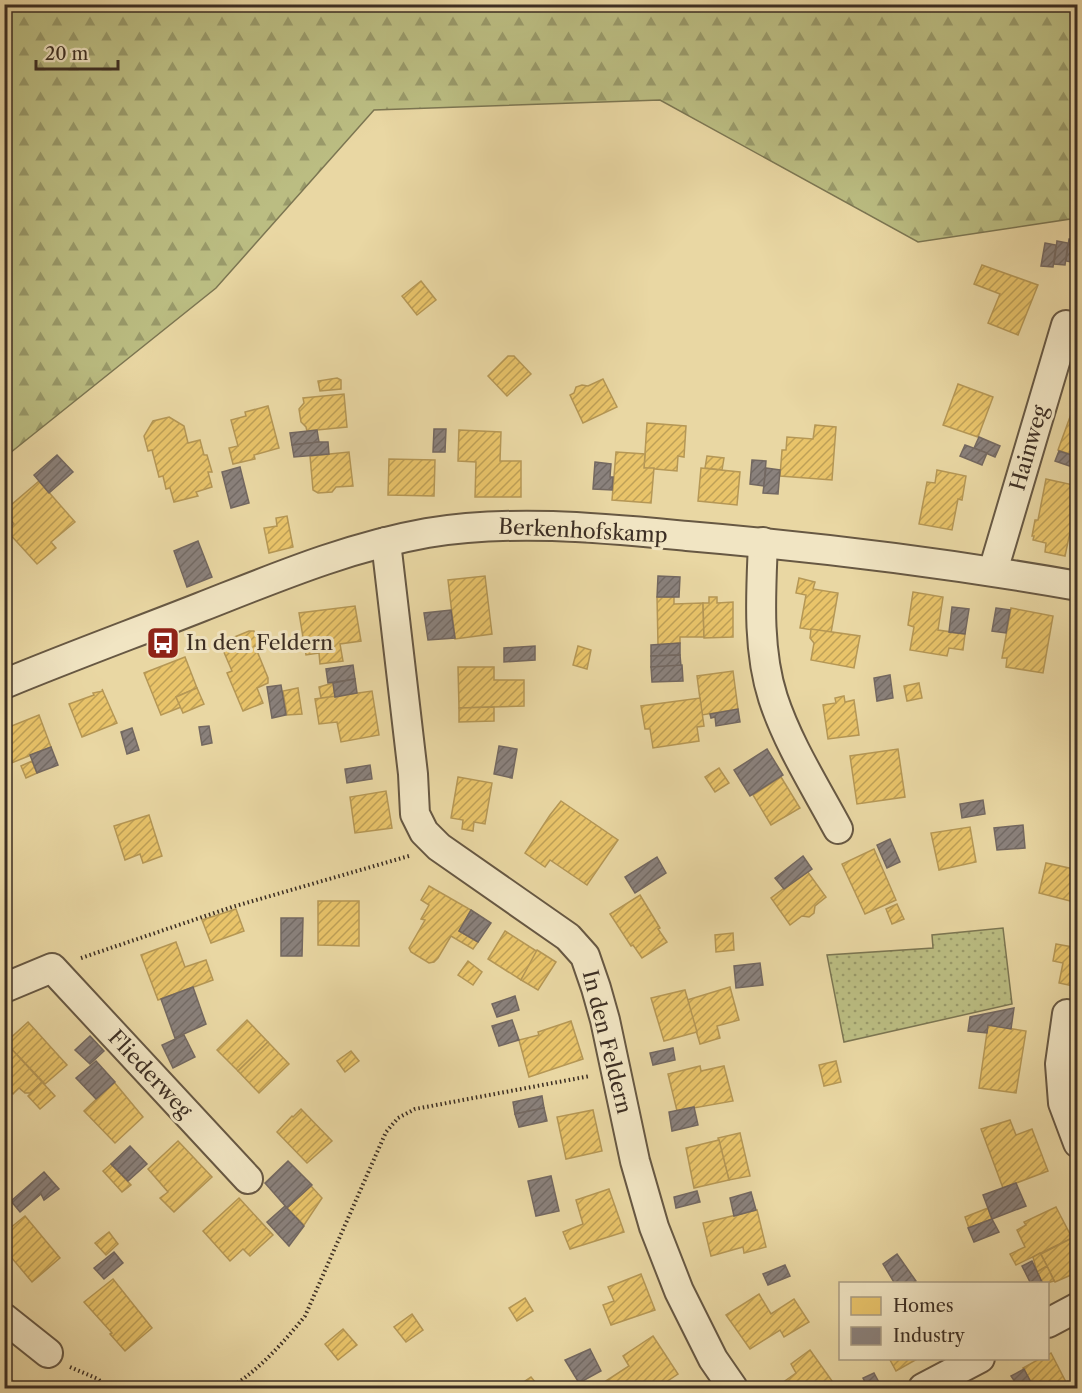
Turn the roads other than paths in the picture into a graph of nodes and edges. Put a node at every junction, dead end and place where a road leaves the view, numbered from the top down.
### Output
1 (1066, 325) dead end
2 (386, 542) junction
3 (763, 543) junction
4 (993, 571) junction
5 (1077, 586) edge
6 (4, 684) edge
7 (838, 829) dead end
8 (4, 988) edge
9 (1067, 1014) dead end
10 (1077, 1143) edge
11 (248, 1179) dead end
12 (1077, 1308) edge
13 (4, 1318) edge
14 (1049, 1322) edge
15 (48, 1353) road end
16 (978, 1360) edge
17 (733, 1389) edge
18 (923, 1389) edge

1 - 4 street, Hainweg
2 - 3 street, Berkenhofskamp
2 - 6 street, Berkenhofskamp
2 - 17 street, In den Feldern
3 - 4 street, Berkenhofskamp
3 - 7 street
4 - 5 street, Berkenhofskamp
8 - 11 street, Fliederweg
9 - 10 street
12 - 14 street
13 - 15 street
16 - 18 street

